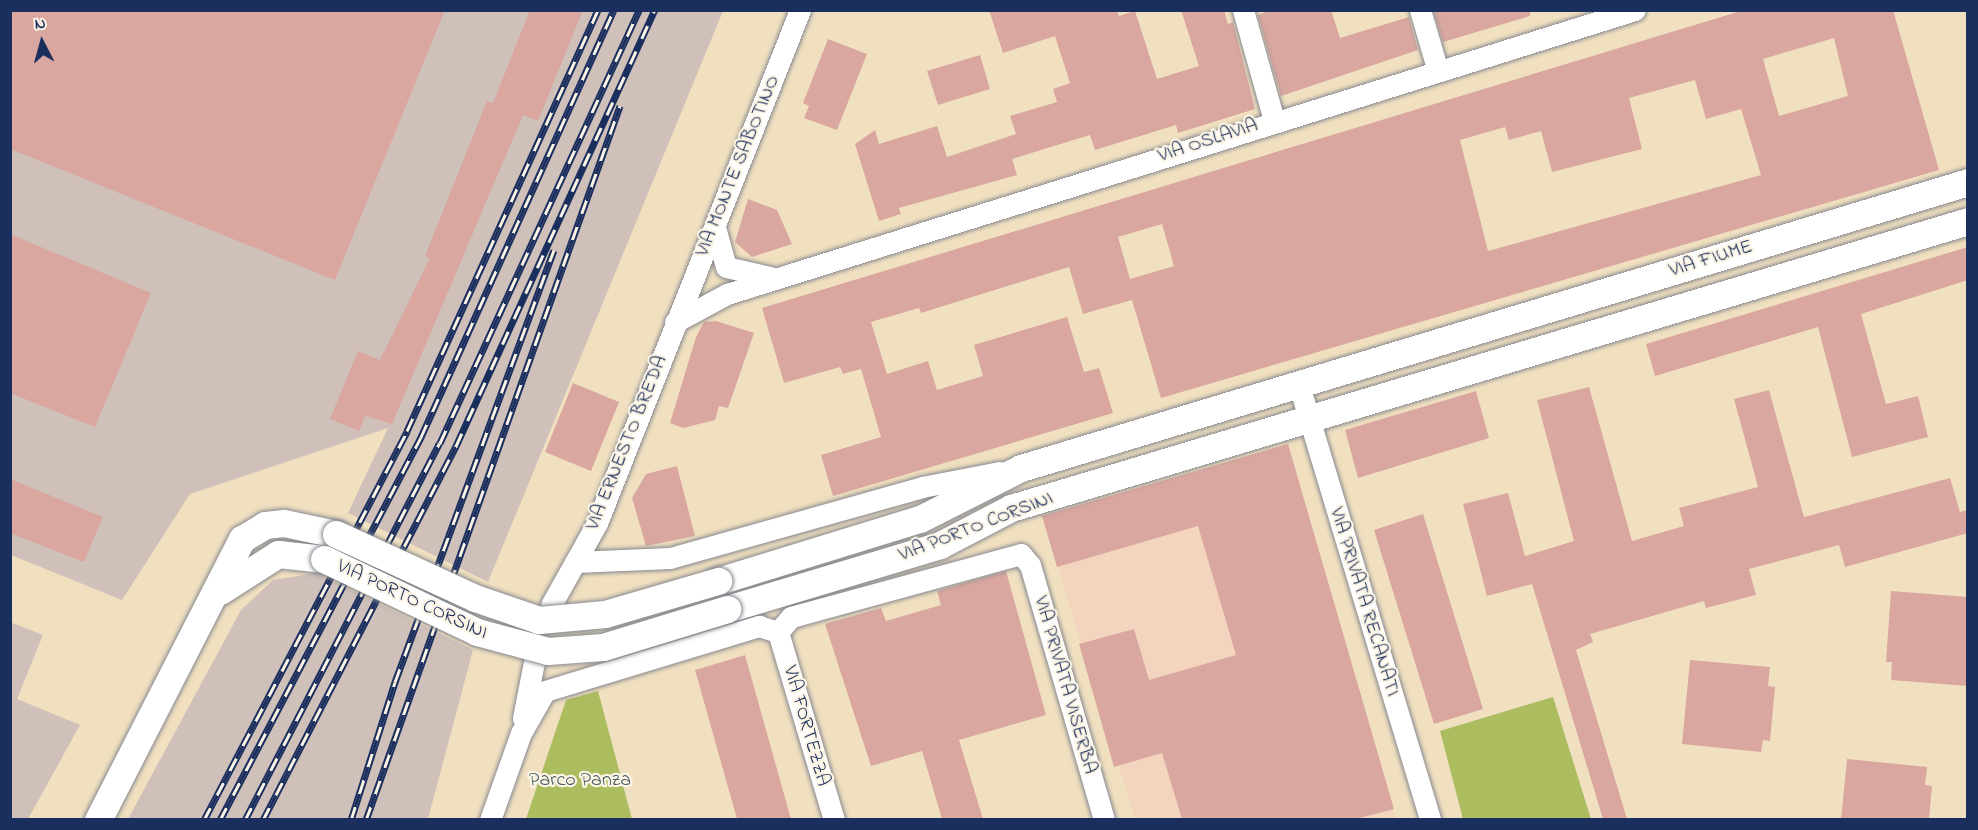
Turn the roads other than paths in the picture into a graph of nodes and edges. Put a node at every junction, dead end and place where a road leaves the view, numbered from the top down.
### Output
1 (800, 10) edge
2 (1243, 10) edge
3 (1420, 10) edge
4 (1635, 10) edge
5 (1614, 14) edge
6 (1438, 71) junction
7 (1274, 120) junction
8 (1968, 182) edge
9 (1968, 221) edge
10 (715, 226) junction
11 (782, 278) junction
12 (675, 322) junction
13 (1455, 337) joint
14 (1460, 374) joint
15 (1299, 385) junction
16 (1309, 419) junction
17 (1022, 468) junction
18 (1021, 554) joint
19 (582, 561) junction
20 (219, 592) junction
21 (551, 605) dead end
22 (778, 632) junction
23 (534, 662) dead end
24 (537, 687) junction
25 (98, 819) edge
26 (490, 819) edge
27 (834, 819) edge
28 (1104, 819) edge
29 (1430, 819) edge

1 - 10 street, VIA MONTE SABOTINO
2 - 7 street
3 - 6 street
4 - 5 street, VIA OSLAVIA
5 - 6 street, VIA OSLAVIA
6 - 7 street, VIA OSLAVIA
7 - 11 street, VIA OSLAVIA
8 - 13 street, VIA FIUME
9 - 14 street, VIA FIUME
10 - 11 street, VIA OSLAVIA
10 - 12 street, VIA MONTE SABOTINO
11 - 12 street, VIA OSLAVIA
12 - 19 street, VIA ERNESTO BREDA
13 - 15 street, VIA PORTO CORSINI
14 - 16 street, VIA PORTO CORSINI
15 - 16 street, VIA PRIVATA RECANATI
15 - 17 street, VIA PORTO CORSINI
16 - 20 street, VIA PORTO CORSINI, bridge
16 - 29 street, VIA PRIVATA RECANATI
17 - 19 street, VIA PORTO CORSINI
17 - 20 street, VIA PORTO CORSINI, bridge
18 - 22 street, VIA PORTO CORSINI
18 - 28 street, VIA PRIVATA VISERBA
19 - 21 street, VIA ERNESTO BREDA
20 - 25 street
22 - 24 street
22 - 27 street, VIA FORTEZZA
23 - 24 street
24 - 26 street

